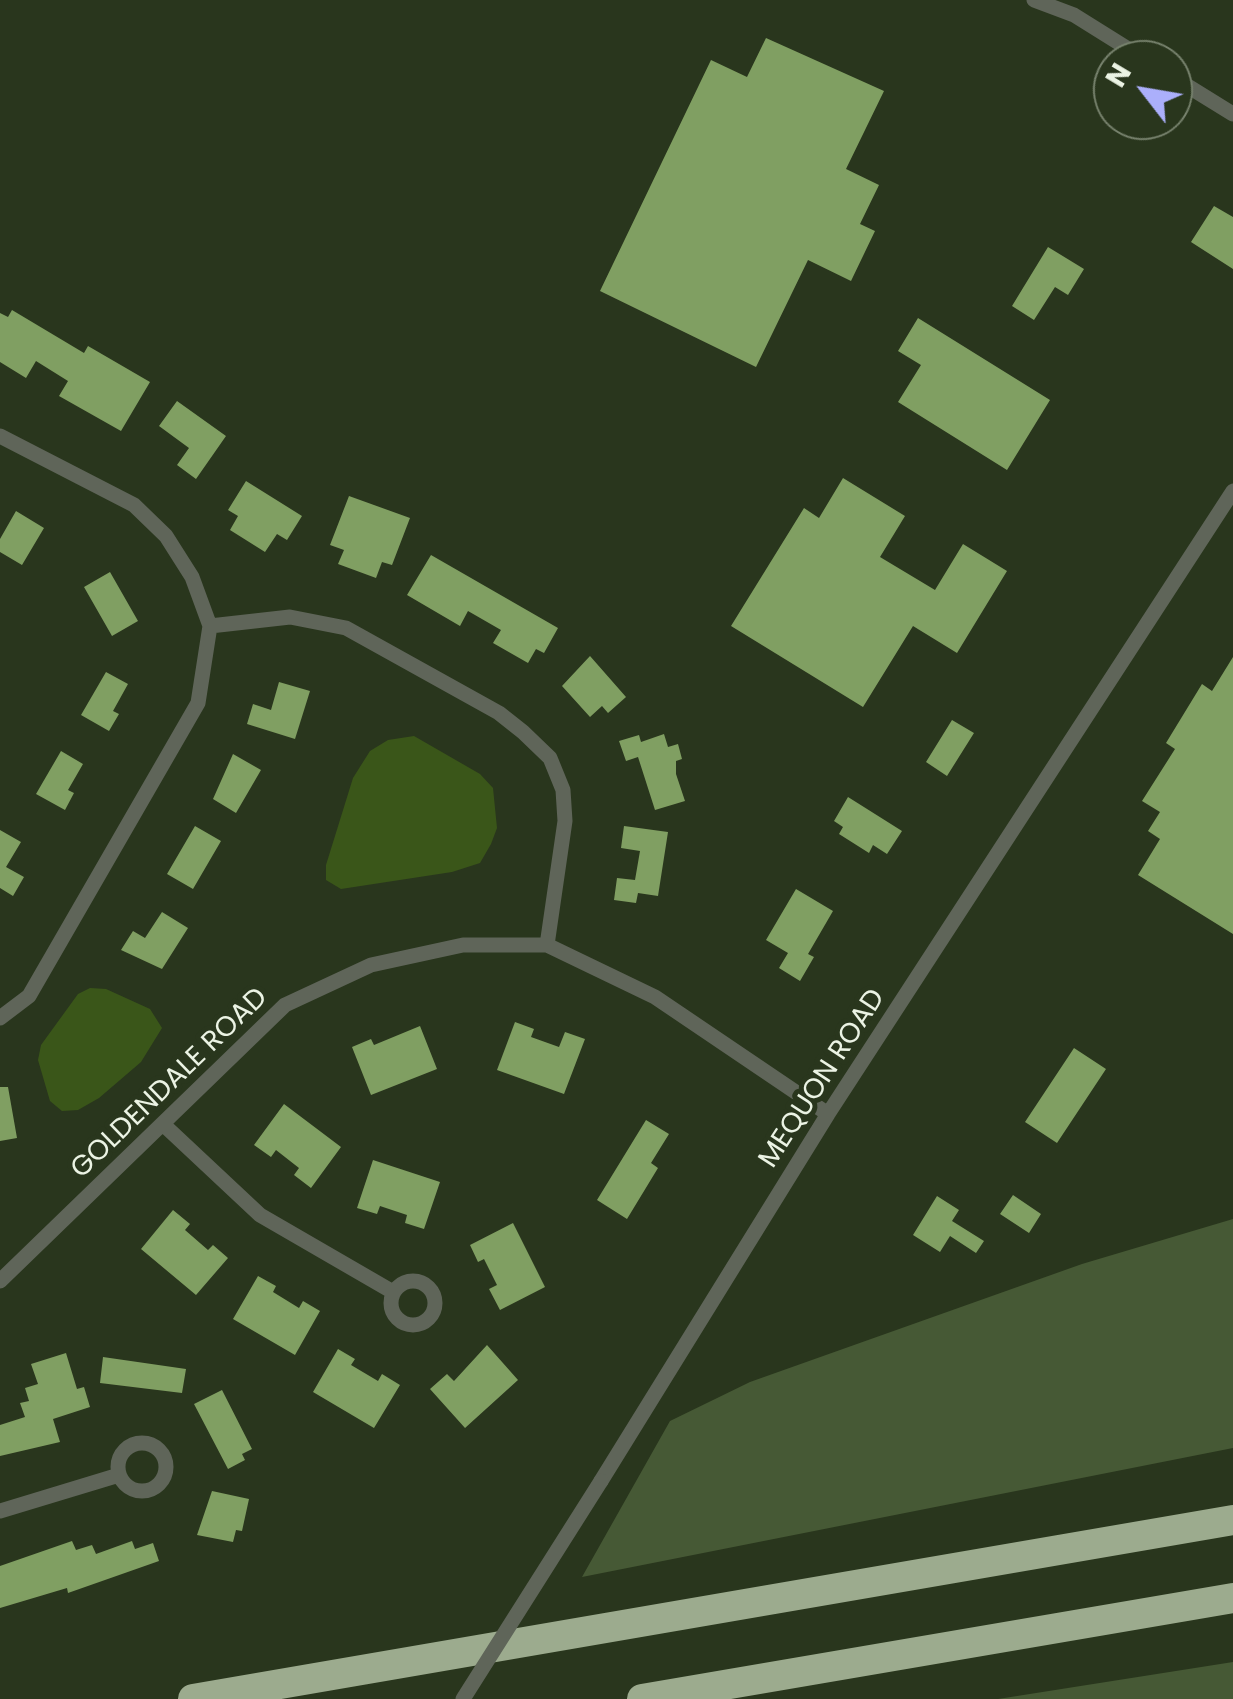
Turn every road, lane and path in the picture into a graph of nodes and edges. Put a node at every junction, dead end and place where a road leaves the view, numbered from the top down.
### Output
1 (1034, 0) edge
2 (1114, 40) edge
3 (1193, 89) edge
4 (1233, 114) edge
5 (0, 436) edge
6 (1233, 492) edge
7 (210, 626) junction
8 (547, 946) junction
9 (0, 1018) edge
10 (828, 1114) junction
11 (165, 1126) junction
12 (0, 1282) edge
13 (394, 1292) dead end
14 (119, 1475) dead end
15 (0, 1511) edge
16 (1233, 1520) edge
17 (1233, 1598) edge
18 (192, 1699) edge
19 (463, 1699) edge
20 (642, 1699) edge

1 - 2 street
3 - 4 street
5 - 7 street
6 - 10 street, MEQUON ROAD
7 - 8 street
7 - 9 street
8 - 10 street, GOLDENDALE ROAD
8 - 11 street, GOLDENDALE ROAD
10 - 19 street, MEQUON ROAD, bridge
11 - 12 street, GOLDENDALE ROAD
11 - 13 street
14 - 15 street
16 - 18 highway
17 - 20 highway

